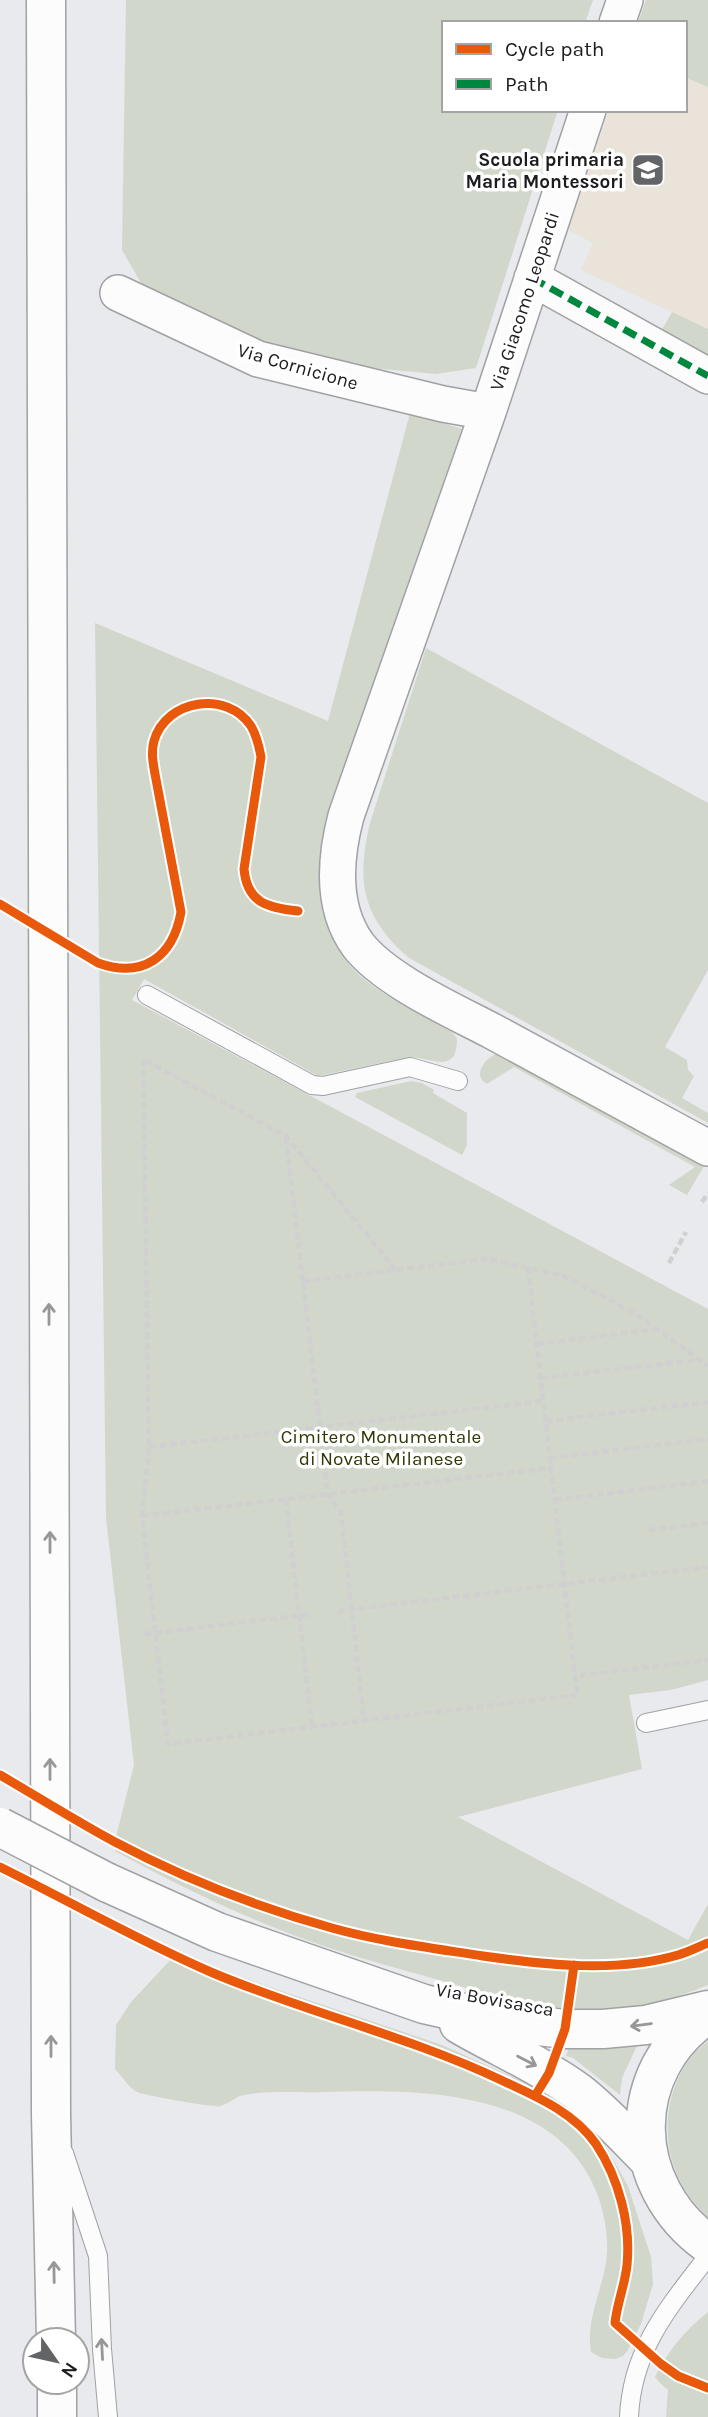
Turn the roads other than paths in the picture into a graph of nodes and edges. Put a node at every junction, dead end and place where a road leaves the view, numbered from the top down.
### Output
1 (46, 0) edge
2 (625, 0) edge
3 (618, 21) edge
4 (587, 112) edge
5 (532, 278) junction
6 (118, 293) dead end
7 (708, 376) edge
8 (488, 412) junction
9 (147, 995) dead end
10 (457, 1081) dead end
11 (708, 1149) edge
12 (708, 1710) edge
13 (646, 1723) dead end
14 (0, 1827) edge
15 (424, 2004) junction
16 (708, 2012) edge
17 (51, 2114) junction
18 (649, 2161) junction
19 (708, 2244) edge
20 (708, 2256) edge
21 (56, 2326) edge
22 (57, 2396) edge
23 (57, 2417) edge
24 (108, 2417) edge
25 (629, 2417) edge

17 -> 1 main road
2 - 3 street
4 - 5 street, Via Giacomo Leopardi
5 - 7 street
5 - 8 street, Via Giacomo Leopardi
6 - 8 street, Via Cornicione
8 - 11 street, Via Giacomo Leopardi
9 - 10 lane
12 - 13 lane
14 - 15 main road, Via Bovisasca, bridge
16 -> 15 main road, Via Bovisasca
15 -> 18 main road, Via Bovisasca
16 - 18 main road
21 -> 17 main road
24 -> 17 lane
18 - 19 main road
20 - 25 lane
22 - 23 main road

